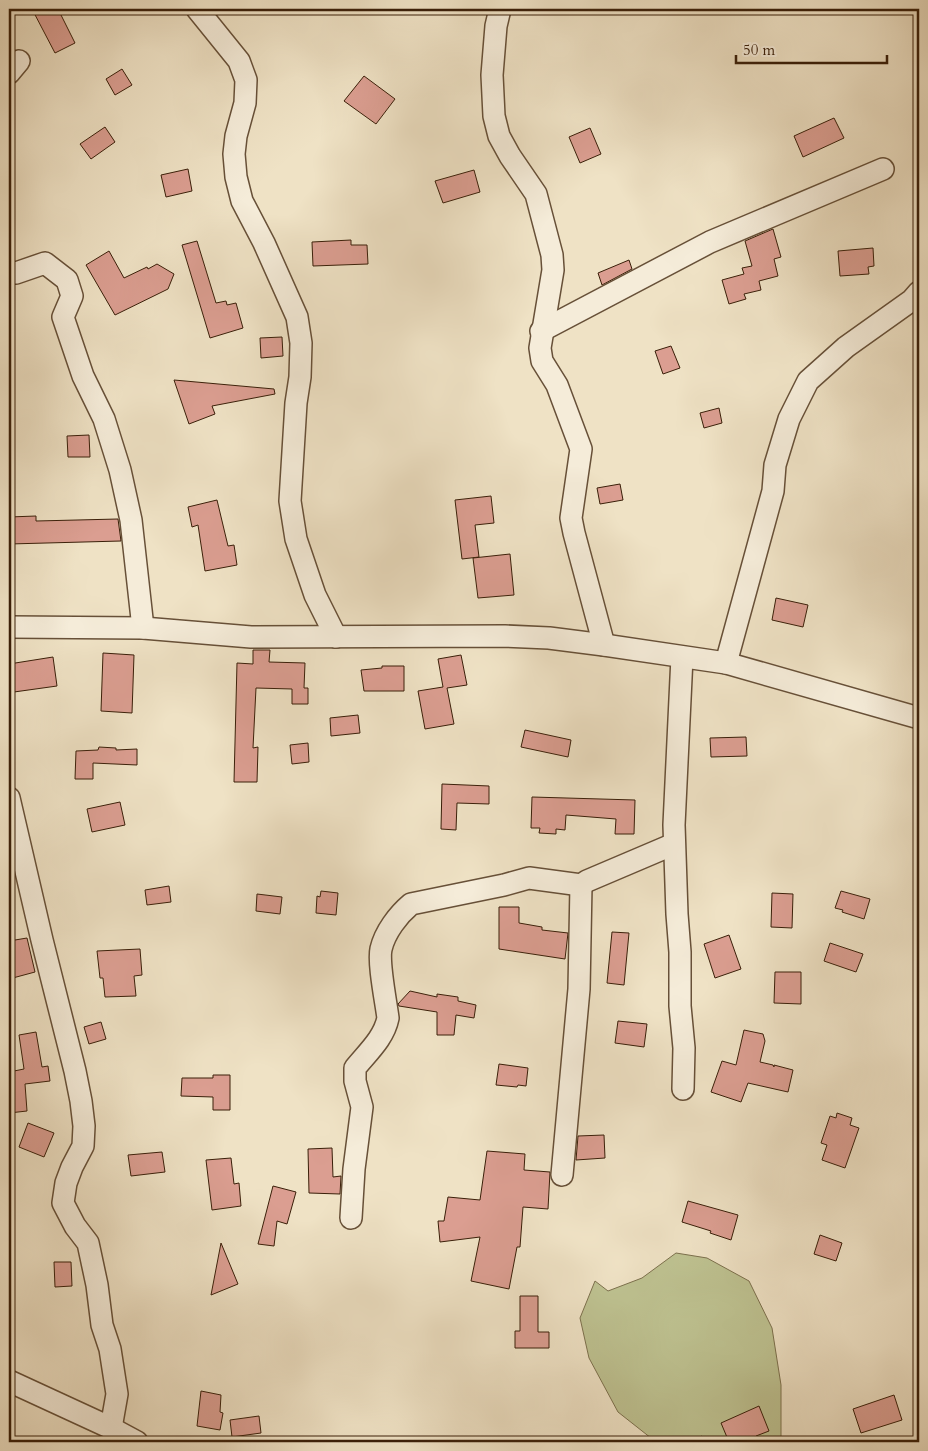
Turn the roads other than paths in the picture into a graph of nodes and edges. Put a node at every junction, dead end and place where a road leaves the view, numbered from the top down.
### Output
1 (197, 9) edge
2 (500, 9) edge
3 (883, 169) dead end
4 (9, 272) edge
5 (919, 292) edge
6 (542, 331) junction
7 (9, 627) edge
8 (143, 628) junction
9 (336, 637) junction
10 (604, 644) junction
11 (682, 657) junction
12 (726, 663) junction
13 (919, 718) edge
14 (9, 798) edge
15 (674, 844) junction
16 (581, 884) junction
17 (683, 1089) dead end
18 (562, 1175) dead end
19 (351, 1218) dead end
20 (9, 1381) edge
21 (112, 1428) junction
22 (137, 1442) edge

1 - 9 street
2 - 6 street
3 - 6 street
4 - 8 street
5 - 12 street
6 - 10 street
7 - 8 street
8 - 9 street
9 - 10 street
10 - 11 street
11 - 12 street
11 - 15 street
12 - 13 street
14 - 21 street
15 - 16 street
15 - 17 street
16 - 18 street
16 - 19 street
20 - 21 street
21 - 22 street

